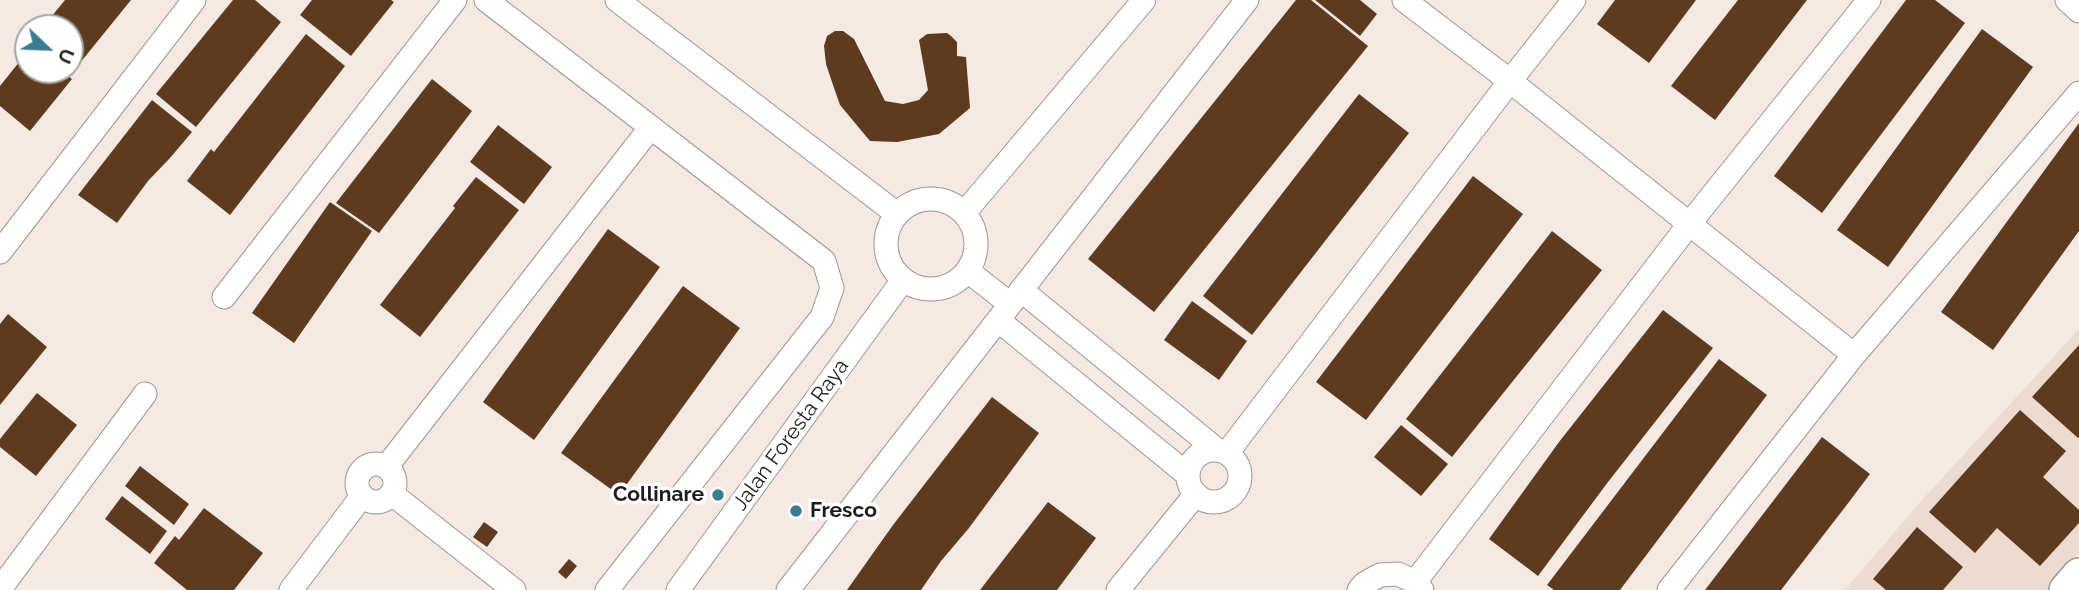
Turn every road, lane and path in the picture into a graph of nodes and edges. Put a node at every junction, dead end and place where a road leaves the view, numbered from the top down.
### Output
1 (194, 0) edge
2 (455, 0) edge
3 (485, 0) edge
4 (617, 0) edge
5 (1144, 0) edge
6 (1247, 0) edge
7 (1404, 0) edge
8 (1574, 0) edge
9 (1869, 0) edge
10 (2067, 0) edge
11 (2079, 11) edge
12 (1510, 80) junction
13 (2079, 93) edge
14 (651, 127) junction
15 (965, 212) junction
16 (897, 214) junction
17 (1690, 223) junction
18 (0, 252) edge
19 (968, 271) junction
20 (903, 280) junction
21 (225, 297) dead end
22 (1010, 305) junction
23 (1854, 355) junction
24 (145, 394) dead end
25 (1222, 451) junction
26 (387, 466) junction
27 (1192, 484) junction
28 (392, 494) junction
29 (362, 496) junction
30 (1418, 586) edge
31 (0, 589) edge
32 (291, 590) edge
33 (514, 590) edge
34 (607, 590) edge
35 (678, 590) edge
36 (788, 590) edge
37 (1118, 590) edge
38 (1359, 590) edge
39 (1670, 590) edge

1 - 18 street
2 - 21 street
3 - 14 street
4 - 16 street
5 - 15 street
6 - 22 street
7 - 12 street
8 - 12 street
9 - 17 street
10 - 11 street
12 - 17 street
12 - 25 street
13 - 23 street
14 - 26 street
14 - 34 street
15 - 16 street
15 - 19 street
16 - 20 street
17 - 23 street
17 - 30 street
19 - 20 street
19 - 22 street
20 - 35 street, Jalan Foresta Raya
22 - 25 street
22 - 27 street
22 - 36 street
23 - 39 street
24 - 31 street
25 - 27 street
25 - 27 street
26 - 28 street
26 - 29 street
27 - 37 street
28 - 29 street
28 - 33 street
29 - 32 street
30 - 38 street

